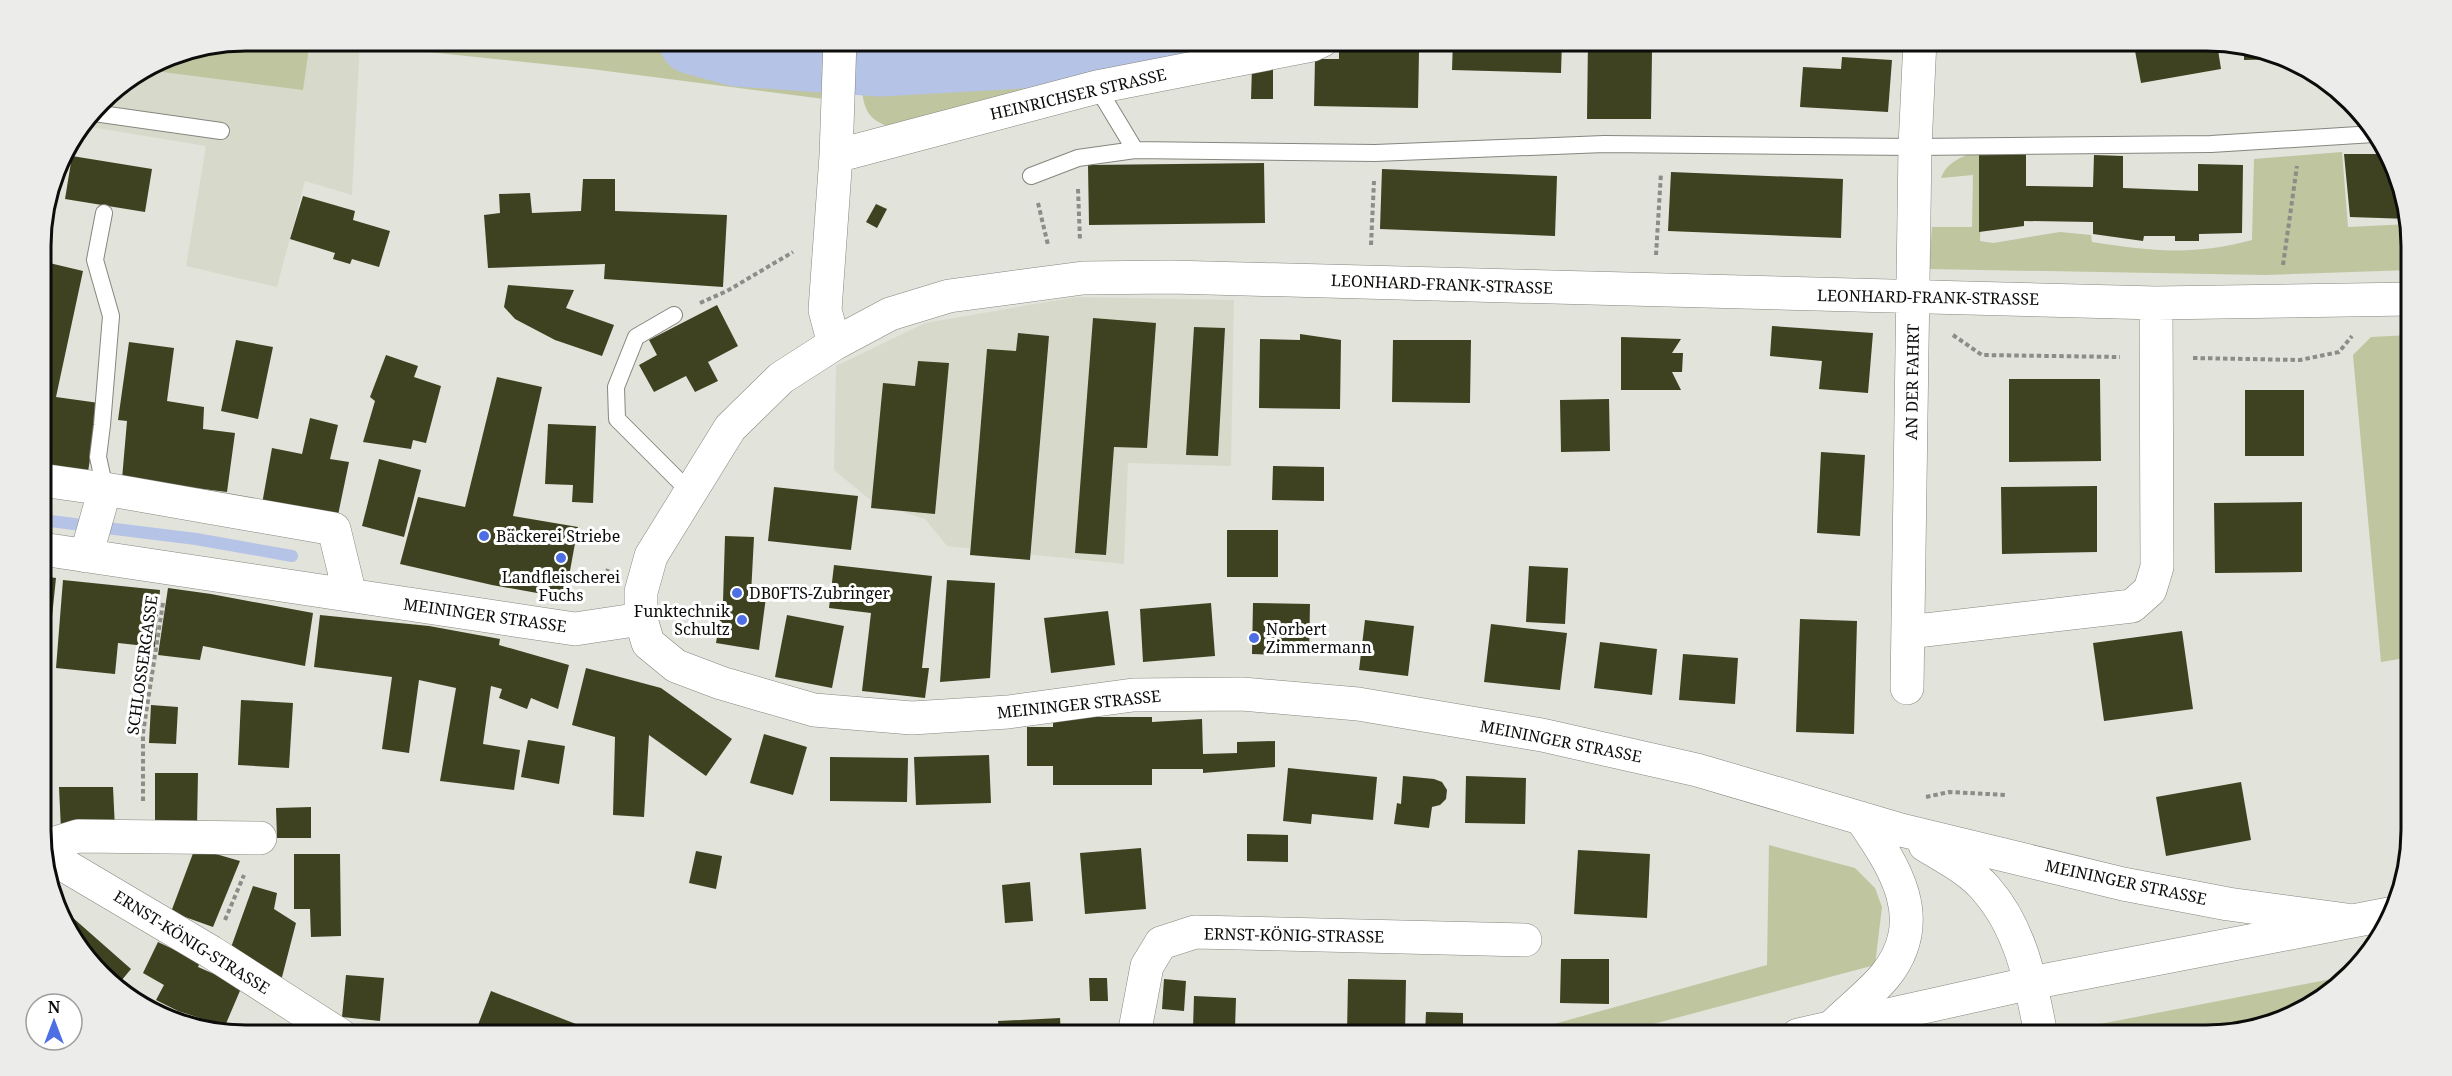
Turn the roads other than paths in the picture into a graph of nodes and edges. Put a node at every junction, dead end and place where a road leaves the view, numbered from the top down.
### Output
1 (840, 51) edge
2 (1281, 51) edge
3 (1919, 51) edge
4 (1097, 87) junction
5 (102, 114) edge
6 (221, 131) dead end
7 (2366, 134) edge
8 (1915, 147) junction
9 (1135, 150) junction
10 (836, 156) junction
11 (1031, 176) road end
12 (104, 213) dead end
13 (1914, 296) junction
14 (2401, 299) edge
15 (2156, 303) junction
16 (674, 315) road end
17 (834, 344) junction
18 (51, 483) edge
19 (690, 491) junction
20 (102, 498) junction
21 (51, 549) edge
22 (88, 550) junction
23 (350, 596) junction
24 (641, 619) junction
25 (1908, 632) junction
26 (1907, 688) dead end
27 (1861, 818) junction
28 (1901, 830) junction
29 (260, 838) road end
30 (52, 844) edge
31 (54, 859) edge
32 (2381, 916) edge
33 (2354, 921) junction
34 (1526, 940) dead end
35 (2031, 983) junction
36 (324, 1025) edge
37 (1136, 1025) edge
38 (1834, 1025) edge
39 (1841, 1025) edge
40 (2039, 1025) edge

1 - 10 street
2 - 4 street, HEINRICHSER STRASSE
3 - 8 street, AN DER FAHRT
4 - 9 lane
4 - 10 street, HEINRICHSER STRASSE
5 - 6 lane
7 - 8 lane
8 - 9 lane
8 - 13 street, AN DER FAHRT
9 - 11 lane
10 - 17 street
12 - 20 lane
13 - 15 street, LEONHARD-FRANK-STRASSE
13 - 17 street, LEONHARD-FRANK-STRASSE
13 - 25 street, AN DER FAHRT
14 - 15 street, LEONHARD-FRANK-STRASSE
15 - 25 street
16 - 19 lane
17 - 19 street, LEONHARD-FRANK-STRASSE
18 - 20 street
19 - 24 street, LEONHARD-FRANK-STRASSE
20 - 22 street
20 - 23 street
21 - 22 street, MEININGER STRASSE
22 - 23 street, MEININGER STRASSE
23 - 24 street, MEININGER STRASSE
24 - 27 street, MEININGER STRASSE
25 - 26 street, AN DER FAHRT
27 - 28 street, MEININGER STRASSE
27 - 38 street
28 - 33 street, MEININGER STRASSE
28 - 35 street, MEININGER STRASSE
29 - 30 street
31 - 36 street, ERNST-KÖNIG-STRASSE
32 - 33 street, MEININGER STRASSE
33 - 35 street, MEININGER STRASSE
34 - 37 street, ERNST-KÖNIG-STRASSE
35 - 39 street, MEININGER STRASSE
35 - 40 street

